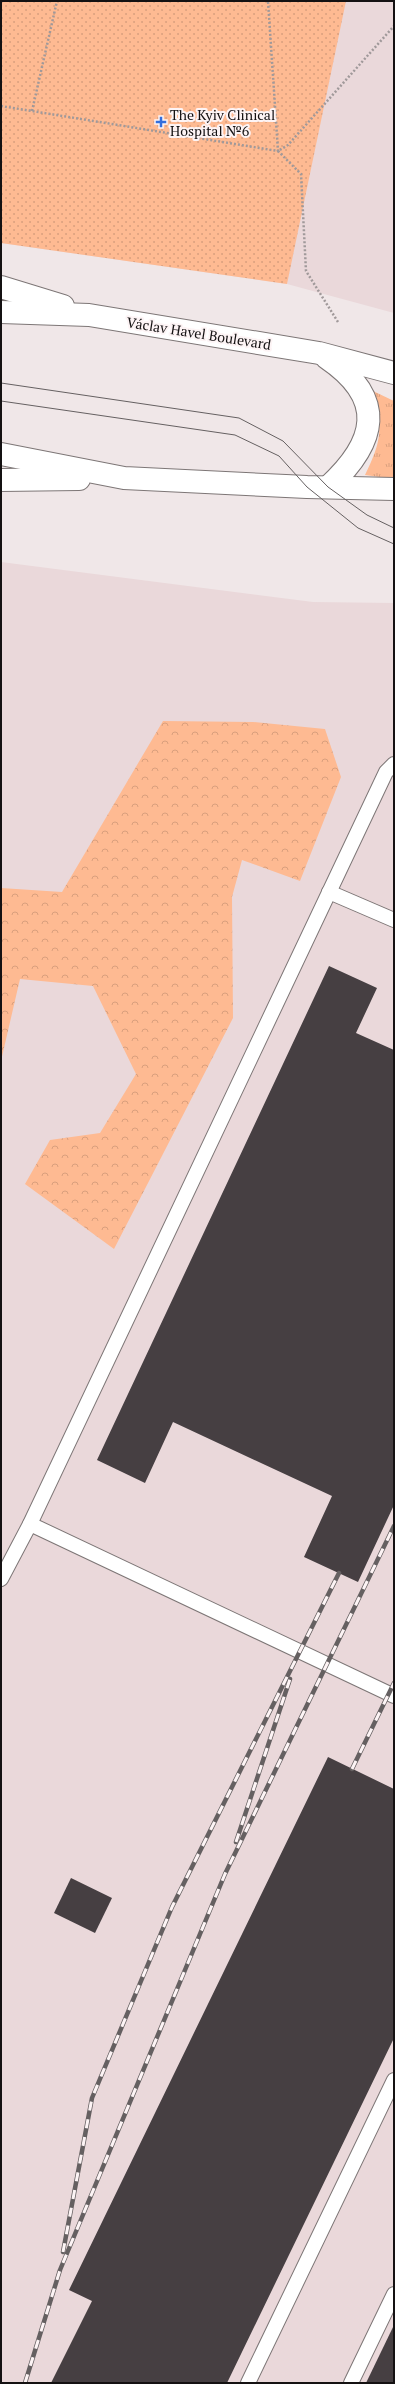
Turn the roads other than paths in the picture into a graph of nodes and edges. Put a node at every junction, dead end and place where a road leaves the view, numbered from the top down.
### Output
1 (1, 287) edge
2 (1, 312) edge
3 (89, 314) junction
4 (319, 353) junction
5 (394, 373) edge
6 (1, 454) edge
7 (124, 478) junction
8 (1, 480) edge
9 (328, 486) junction
10 (394, 488) edge
11 (394, 764) edge
12 (329, 892) junction
13 (394, 920) edge
14 (30, 1524) junction
15 (1, 1579) edge
16 (394, 1696) edge
17 (394, 2080) edge
18 (394, 2294) edge
19 (248, 2383) edge
20 (351, 2383) edge

1 - 3 main road
2 - 3 main road, Václav Havel Boulevard
3 - 4 main road, Václav Havel Boulevard
4 - 5 main road, Václav Havel Boulevard
4 - 9 main road
6 - 7 main road
7 - 8 main road
7 - 9 main road
9 - 10 main road
11 - 12 lane
12 - 13 lane
12 - 14 lane
14 - 15 lane
14 - 16 lane
17 - 19 lane
18 - 20 lane

